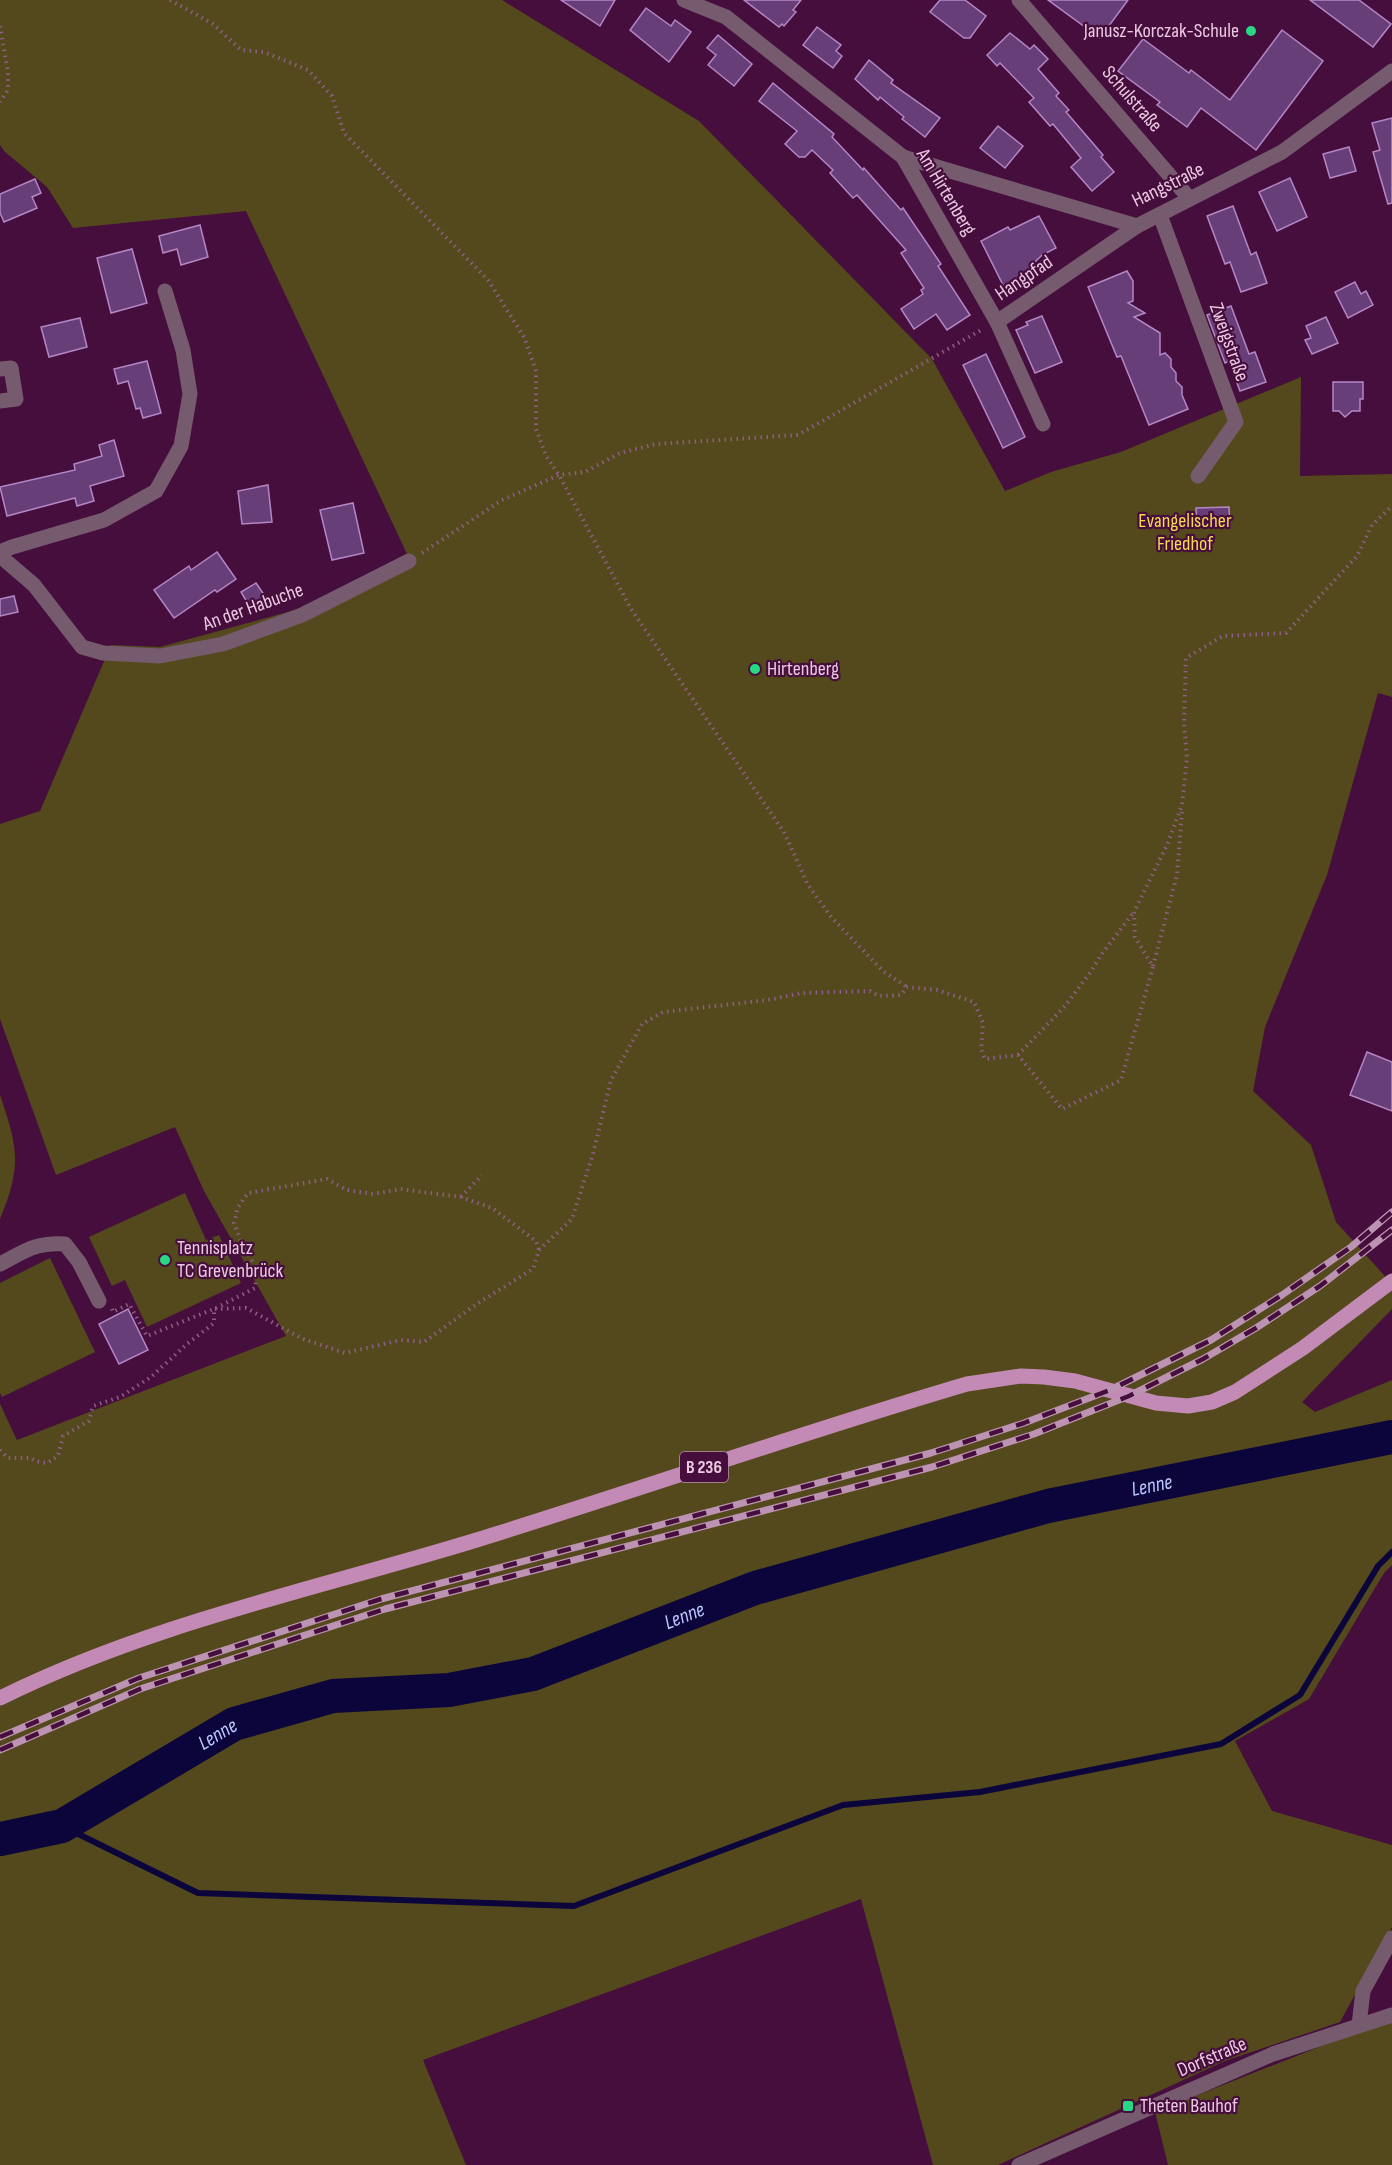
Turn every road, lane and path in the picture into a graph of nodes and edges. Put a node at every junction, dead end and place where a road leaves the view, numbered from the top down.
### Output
1 (170, 0) edge
2 (684, 0) edge
3 (1019, 0) edge
4 (0, 26) edge
5 (1391, 74) edge
6 (0, 102) edge
7 (903, 157) junction
8 (1189, 198) junction
9 (1160, 215) junction
10 (1137, 226) junction
11 (165, 291) dead end
12 (997, 322) junction
13 (0, 369) edge
14 (0, 401) edge
15 (1042, 424) dead end
16 (559, 475) junction
17 (1198, 476) dead end
18 (1392, 506) edge
19 (0, 554) edge
20 (409, 561) joint
21 (1182, 805) junction
22 (1134, 912) junction
23 (1153, 967) junction
24 (908, 987) junction
25 (1018, 1055) junction
26 (482, 1175) dead end
27 (461, 1197) junction
28 (539, 1250) junction
29 (0, 1264) edge
30 (1392, 1281) edge
31 (99, 1301) joint
32 (214, 1310) junction
33 (0, 1450) edge
34 (0, 1698) edge
35 (1392, 1938) edge
36 (1392, 2015) edge
37 (1359, 2025) junction
38 (1019, 2165) edge

1 - 16 path
2 - 7 street, Am Hirtenberg
3 - 8 street, Schulstraße
4 - 6 path
5 - 8 street, Hangstraße
7 - 10 street, Hangstraße
7 - 12 street, Am Hirtenberg
8 - 9 street, Hangstraße
9 - 10 street, Hangstraße
9 - 17 street, Zweigstraße
10 - 12 street, Hangpfad
11 - 19 street
12 - 15 street, Am Hirtenberg
12 - 16 path, Hangpfad
13 - 14 street
16 - 20 path, Hangpfad
16 - 24 path
18 - 21 path
19 - 20 street, An der Habuche
21 - 22 path
21 - 23 path
22 - 23 path
22 - 25 path
23 - 25 path
24 - 25 path
24 - 28 path
26 - 27 path
27 - 28 path
27 - 32 path
28 - 32 path
29 - 31 street
30 - 34 main road, B 236
31 - 32 path
32 - 33 path
35 - 37 street
36 - 37 street, Dorfstraße
37 - 38 street, Dorfstraße

